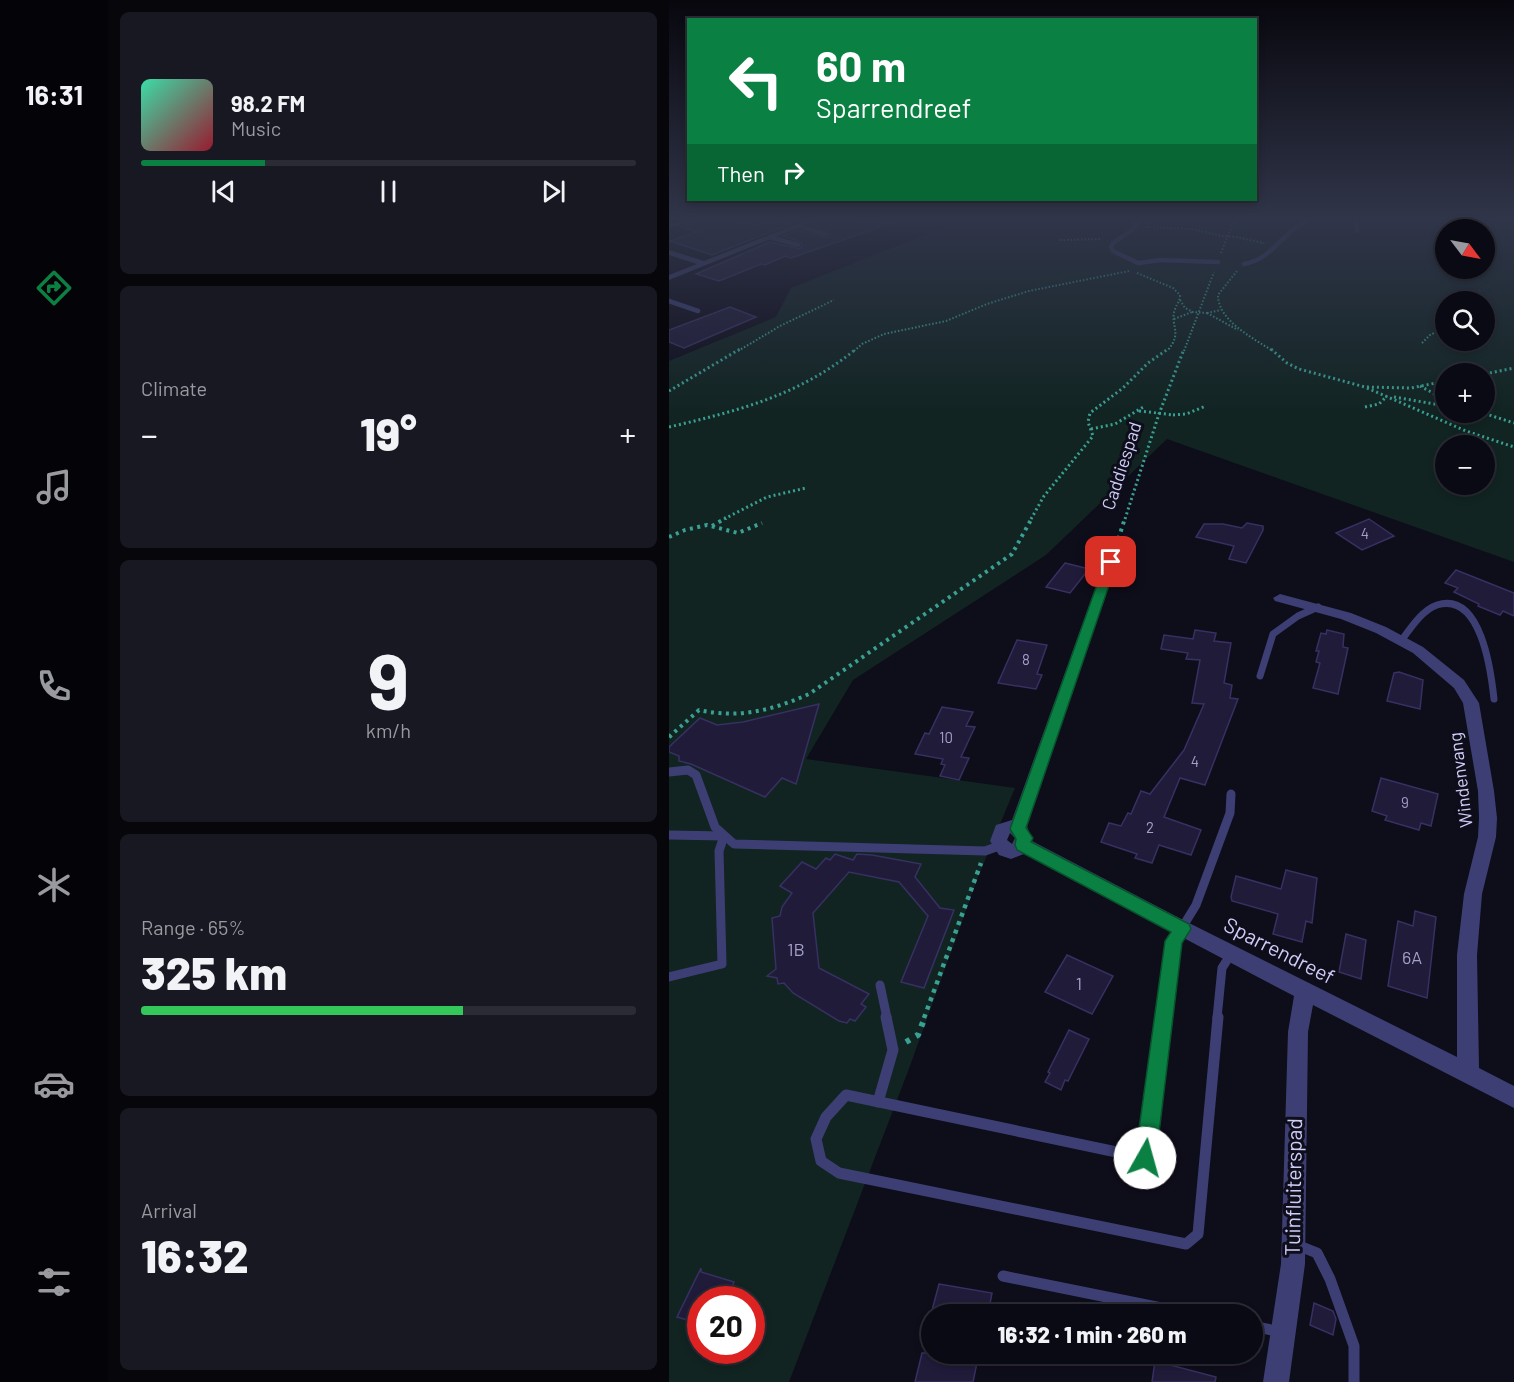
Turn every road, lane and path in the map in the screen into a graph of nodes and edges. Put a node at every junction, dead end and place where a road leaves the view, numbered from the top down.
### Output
1 (1064, 284) edge
2 (1163, 284) edge
3 (1209, 284) edge
4 (1225, 284) edge
5 (834, 300) dead end
6 (1180, 300) junction
7 (669, 301) edge
8 (1221, 310) junction
9 (698, 311) dead end
10 (1192, 312) junction
11 (1198, 312) junction
12 (1207, 313) junction
13 (1174, 319) junction
14 (1239, 330) junction
15 (1435, 334) edge
16 (1422, 343) dead end
17 (1514, 368) edge
18 (1495, 372) edge
19 (1435, 383) edge
20 (1419, 386) junction
21 (1365, 387) junction
22 (669, 391) edge
23 (1435, 394) edge
24 (1387, 396) junction
25 (1435, 404) edge
26 (1145, 406) dead end
27 (1206, 406) dead end
28 (1365, 407) dead end
29 (1139, 411) junction
30 (1159, 414) junction
31 (1495, 417) edge
32 (1514, 423) edge
33 (669, 427) edge
34 (1091, 429) junction
35 (1514, 447) edge
36 (806, 488) dead end
37 (762, 523) dead end
38 (712, 526) junction
39 (669, 537) edge
40 (1111, 562) joint
41 (1280, 598) dead end
42 (1318, 607) junction
43 (1401, 641) junction
44 (1260, 676) dead end
45 (1494, 699) dead end
46 (669, 737) edge
47 (669, 772) edge
48 (1231, 794) dead end
49 (669, 835) edge
50 (724, 836) junction
51 (1020, 837) junction
52 (992, 849) junction
53 (1182, 929) junction
54 (1231, 954) junction
55 (669, 978) edge
56 (880, 985) dead end
57 (1305, 991) junction
58 (894, 1050) junction
59 (1468, 1074) junction
60 (1514, 1097) edge
61 (878, 1102) junction
62 (1293, 1244) junction
63 (1003, 1276) dead end
64 (1142, 1304) edge
65 (1263, 1328) edge
66 (1284, 1333) junction
67 (1276, 1382) edge
68 (1354, 1382) edge

1 - 33 path
2 - 6 path
3 - 11 path, Caddiespad
4 - 8 path
5 - 22 path
6 - 10 path
6 - 13 path
7 - 9 lane
8 - 12 path
8 - 14 path
10 - 11 path, bridge
10 - 13 path
11 - 12 path, bridge
11 - 30 path, Caddiespad
12 - 14 path
13 - 34 path
14 - 21 path
15 - 16 path
17 - 18 path
19 - 20 path
20 - 21 path
20 - 23 path
21 - 24 path
24 - 25 path
24 - 28 path
24 - 35 path
26 - 29 path
27 - 30 path, bridge
29 - 30 path, bridge
29 - 34 path
30 - 40 path, Caddiespad
31 - 32 path
34 - 46 path
36 - 38 path
37 - 38 path
38 - 39 path
40 - 51 street
41 - 42 street, Windenvang
42 - 43 street, Windenvang
42 - 44 lane
43 - 45 lane
43 - 59 street, Windenvang
47 - 50 lane
48 - 53 lane
49 - 50 lane
50 - 52 lane
50 - 55 lane
51 - 52 street
51 - 53 street, Sparrendreef
52 - 58 path
53 - 54 street, Sparrendreef
53 - 61 lane
54 - 57 street, Sparrendreef
54 - 61 lane
56 - 58 lane
57 - 59 street, Sparrendreef
57 - 62 street, Tuinfluiterspad
58 - 61 lane
59 - 60 street, Sparrendreef
62 - 66 street, Tuinfluiterspad
62 - 68 lane
63 - 64 lane
65 - 66 lane
66 - 67 street, Tuinfluiterspad

